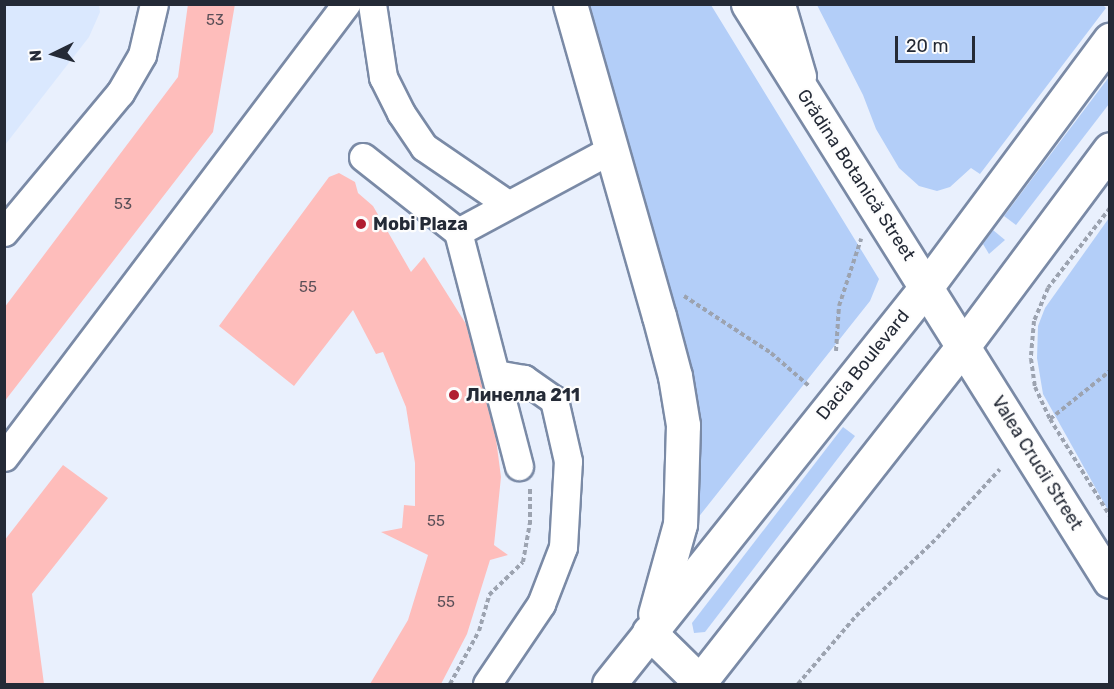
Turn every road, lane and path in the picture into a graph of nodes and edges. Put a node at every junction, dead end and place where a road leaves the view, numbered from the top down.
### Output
1 (154, 4) edge
2 (345, 4) edge
3 (372, 4) edge
4 (570, 4) edge
5 (748, 4) edge
6 (780, 4) edge
7 (1110, 40) edge
8 (810, 104) junction
9 (612, 149) junction
10 (1110, 149) edge
11 (363, 158) dead end
12 (506, 203) junction
13 (1110, 208) edge
14 (4, 232) edge
15 (458, 232) junction
16 (861, 239) dead end
17 (927, 286) junction
18 (676, 291) dead end
19 (964, 345) junction
20 (836, 352) dead end
21 (1110, 371) edge
22 (495, 374) junction
23 (809, 387) dead end
24 (1050, 419) junction
25 (4, 457) edge
26 (519, 466) joint
27 (1000, 469) dead end
28 (1110, 516) edge
29 (1110, 581) edge
30 (649, 632) junction
31 (699, 683) edge
32 (450, 684) edge
33 (487, 684) edge
34 (609, 684) edge
35 (798, 684) edge

1 - 14 lane
2 - 25 lane
3 - 12 lane
4 - 9 main road
5 - 8 main road, Grădina Botanică Street
6 - 8 lane
7 - 17 main road, Dacia Boulevard
8 - 17 main road, Grădina Botanică Street
9 - 12 lane
9 - 30 main road
10 - 19 main road
11 - 15 lane
12 - 15 lane
13 - 24 path
15 - 22 lane
16 - 20 path
17 - 19 main road, Grădina Botanică Street
17 - 30 main road, Dacia Boulevard
18 - 23 path
19 - 29 main road, Valea Crucii Street
19 - 31 main road
21 - 24 path
22 - 26 lane
22 - 33 lane
24 - 28 path
26 - 32 path
27 - 35 path
30 - 31 main road
30 - 34 main road, Dacia Boulevard

